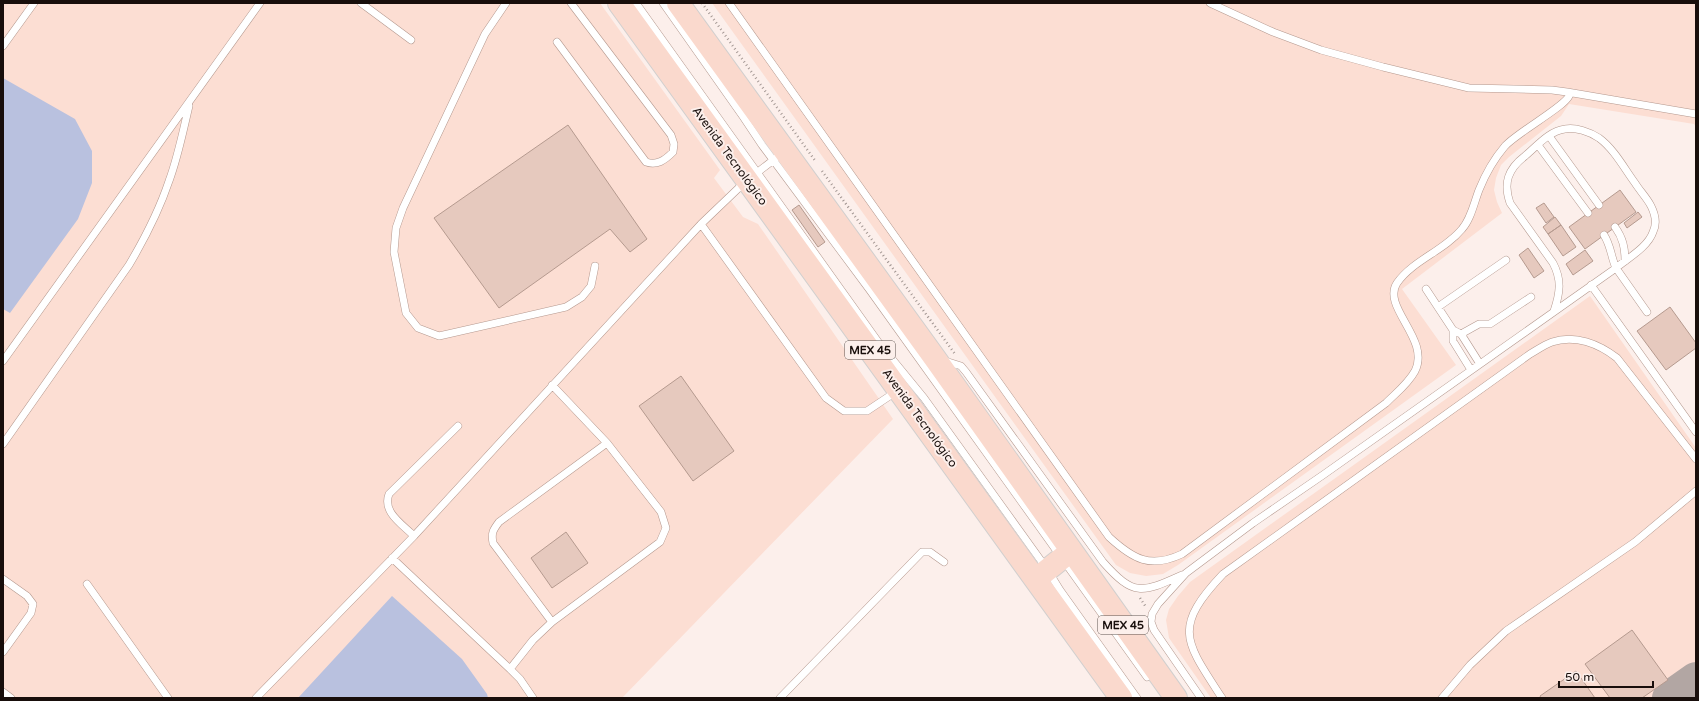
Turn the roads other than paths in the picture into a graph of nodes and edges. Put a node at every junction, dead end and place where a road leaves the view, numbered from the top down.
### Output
1 (34, 3) edge
2 (260, 3) edge
3 (361, 3) edge
4 (506, 3) edge
5 (571, 3) edge
6 (619, 3) edge
7 (636, 3) edge
8 (663, 3) edge
9 (678, 3) edge
10 (729, 3) edge
11 (1210, 3) edge
12 (412, 40) dead end
13 (557, 42) dead end
14 (3, 46) edge
15 (1567, 92) junction
16 (189, 103) junction
17 (1696, 114) edge
18 (1549, 136) junction
19 (1538, 145) junction
20 (779, 155) junction
21 (752, 176) junction
22 (1599, 205) dead end
23 (1588, 213) dead end
24 (701, 224) junction
25 (1615, 227) dead end
26 (1604, 235) dead end
27 (1506, 260) dead end
28 (1625, 261) junction
29 (595, 266) dead end
30 (1616, 268) junction
31 (1591, 285) junction
32 (1426, 289) dead end
33 (1531, 297) dead end
34 (1438, 307) junction
35 (1554, 311) junction
36 (1647, 312) dead end
37 (1453, 330) junction
38 (1462, 334) junction
39 (934, 357) junction
40 (3, 361) edge
41 (1480, 364) junction
42 (1471, 370) junction
43 (552, 385) junction
44 (899, 389) junction
45 (458, 426) dead end
46 (1696, 432) edge
47 (607, 443) junction
48 (3, 444) edge
49 (1696, 459) edge
50 (1696, 491) edge
51 (414, 536) junction
52 (392, 558) junction
53 (944, 562) dead end
54 (1054, 564) junction
55 (1186, 573) junction
56 (3, 579) edge
57 (87, 584) dead end
58 (552, 622) junction
59 (3, 652) edge
60 (510, 669) junction
61 (1154, 685) dead end
62 (3, 692) edge
63 (11, 698) edge
64 (168, 698) edge
65 (256, 698) edge
66 (533, 698) edge
67 (780, 698) edge
68 (1121, 698) edge
69 (1137, 698) edge
70 (1176, 698) edge
71 (1201, 698) edge
72 (1222, 698) edge
73 (1442, 698) edge

1 - 14 lane
2 - 16 lane
3 - 12 lane
4 - 29 lane
5 - 13 lane
6 - 21 main road, Avenida Tecnológico / MEX 45
7 - 21 lane
8 - 20 lane
9 - 20 main road, Avenida Tecnológico / MEX 45
10 - 15 lane
11 - 15 lane
15 - 17 lane
16 - 40 lane
16 - 48 lane
18 - 19 lane
18 - 22 lane
18 - 28 lane
19 - 23 lane
19 - 35 lane
20 - 21 lane
20 - 39 main road, Avenida Tecnológico / MEX 45
20 - 54 lane
21 - 24 lane
21 - 44 main road, Avenida Tecnológico / MEX 45
21 - 54 lane
24 - 43 lane
24 - 44 lane
25 - 28 lane
26 - 30 lane
27 - 34 lane
28 - 30 lane
30 - 31 lane
30 - 36 lane
31 - 35 lane
31 - 46 lane
32 - 34 lane
33 - 38 lane
34 - 37 lane
35 - 41 lane
37 - 38 lane
37 - 42 lane
38 - 41 lane
39 - 54 main road, Avenida Tecnológico / MEX 45
39 - 55 lane
41 - 42 lane
42 - 55 lane
43 - 47 lane
43 - 51 lane
44 - 54 main road, Avenida Tecnológico / MEX 45
45 - 51 lane
47 - 58 lane
47 - 58 lane
49 - 72 lane
50 - 73 lane
51 - 52 lane
52 - 60 lane
52 - 65 lane
53 - 67 lane
54 - 61 lane
54 - 68 main road, Avenida Tecnológico / MEX 45
54 - 69 lane
54 - 70 main road, Avenida Tecnológico / MEX 45
55 - 71 lane
56 - 59 lane
57 - 64 lane
58 - 60 lane
60 - 66 lane
62 - 63 lane

